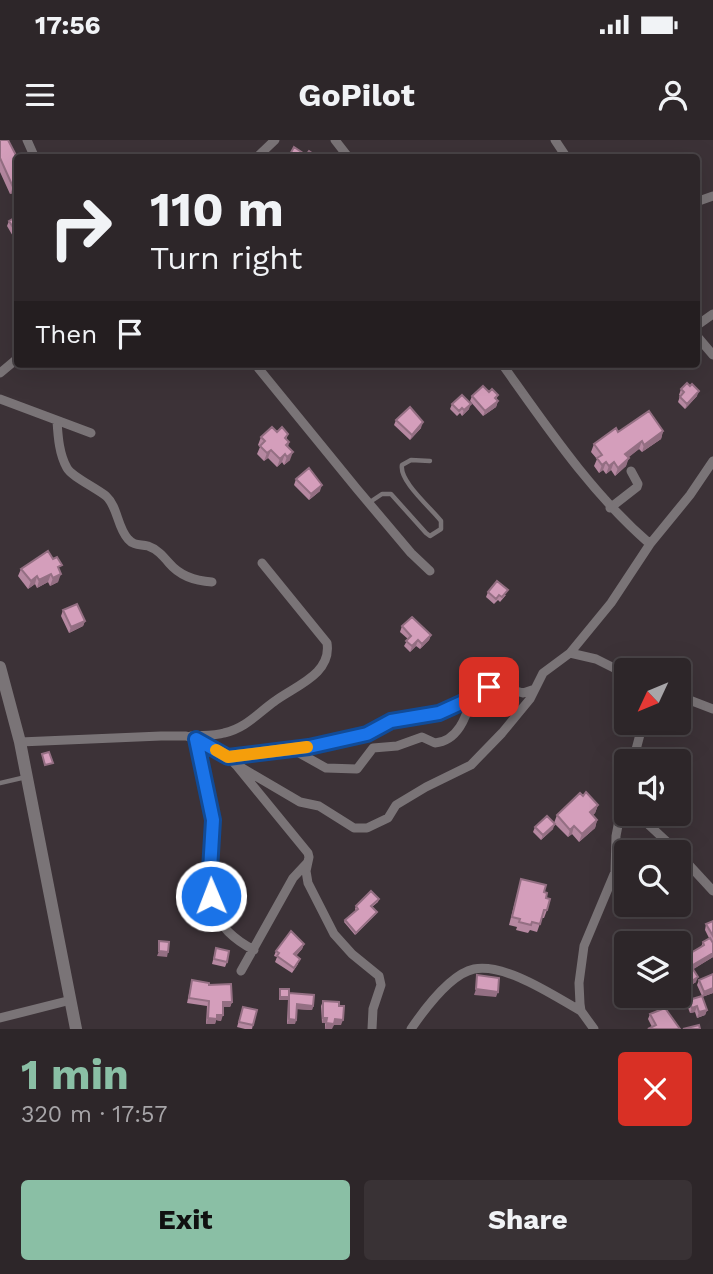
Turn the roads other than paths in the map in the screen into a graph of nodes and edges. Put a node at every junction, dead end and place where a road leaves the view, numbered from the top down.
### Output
1 (275, 140) edge
2 (335, 140) edge
3 (260, 154) edge
4 (346, 154) edge
5 (700, 340) edge
6 (713, 355) edge
7 (14, 361) edge
8 (258, 368) edge
9 (505, 368) edge
10 (0, 373) edge
11 (0, 399) edge
12 (57, 421) junction
13 (91, 433) dead end
14 (430, 461) dead end
15 (713, 461) edge
16 (631, 471) dead end
17 (369, 503) junction
18 (610, 508) junction
19 (650, 544) junction
20 (262, 563) dead end
21 (430, 571) dead end
22 (212, 582) dead end
23 (570, 653) junction
24 (0, 667) edge
25 (614, 668) edge
26 (535, 689) junction
27 (472, 698) junction
28 (691, 701) edge
29 (5, 703) edge
30 (713, 709) edge
31 (186, 736) junction
32 (196, 739) junction
33 (20, 742) junction
34 (291, 748) junction
35 (228, 757) junction
36 (236, 765) junction
37 (27, 777) junction
38 (0, 783) edge
39 (618, 826) edge
40 (650, 826) edge
41 (664, 840) edge
42 (309, 862) junction
43 (691, 867) edge
44 (713, 891) edge
45 (254, 950) junction
46 (241, 971) dead end
47 (71, 1000) junction
48 (581, 1011) junction
49 (0, 1018) edge
50 (76, 1029) edge
51 (372, 1029) edge
52 (411, 1029) edge
53 (594, 1029) edge

1 - 3 street
2 - 4 street
5 - 6 street
7 - 10 street
8 - 17 street
9 - 18 street
11 - 12 street
12 - 13 street
12 - 22 street
14 - 17 lane
15 - 19 street
16 - 18 street
17 - 21 street
18 - 19 street
19 - 23 street
20 - 31 street
23 - 25 street
23 - 26 street
24 - 29 street
26 - 27 street
26 - 36 street
27 - 34 street
27 - 34 street
28 - 30 street
29 - 33 street
31 - 32 street
31 - 33 street
32 - 35 street
32 - 45 street
33 - 37 street
34 - 35 street
35 - 36 street
36 - 42 street
37 - 38 lane
37 - 47 street
39 - 48 street
40 - 41 street
42 - 45 street
42 - 51 street
43 - 44 street
45 - 46 street
47 - 49 street
47 - 50 street
48 - 52 street
48 - 53 street

